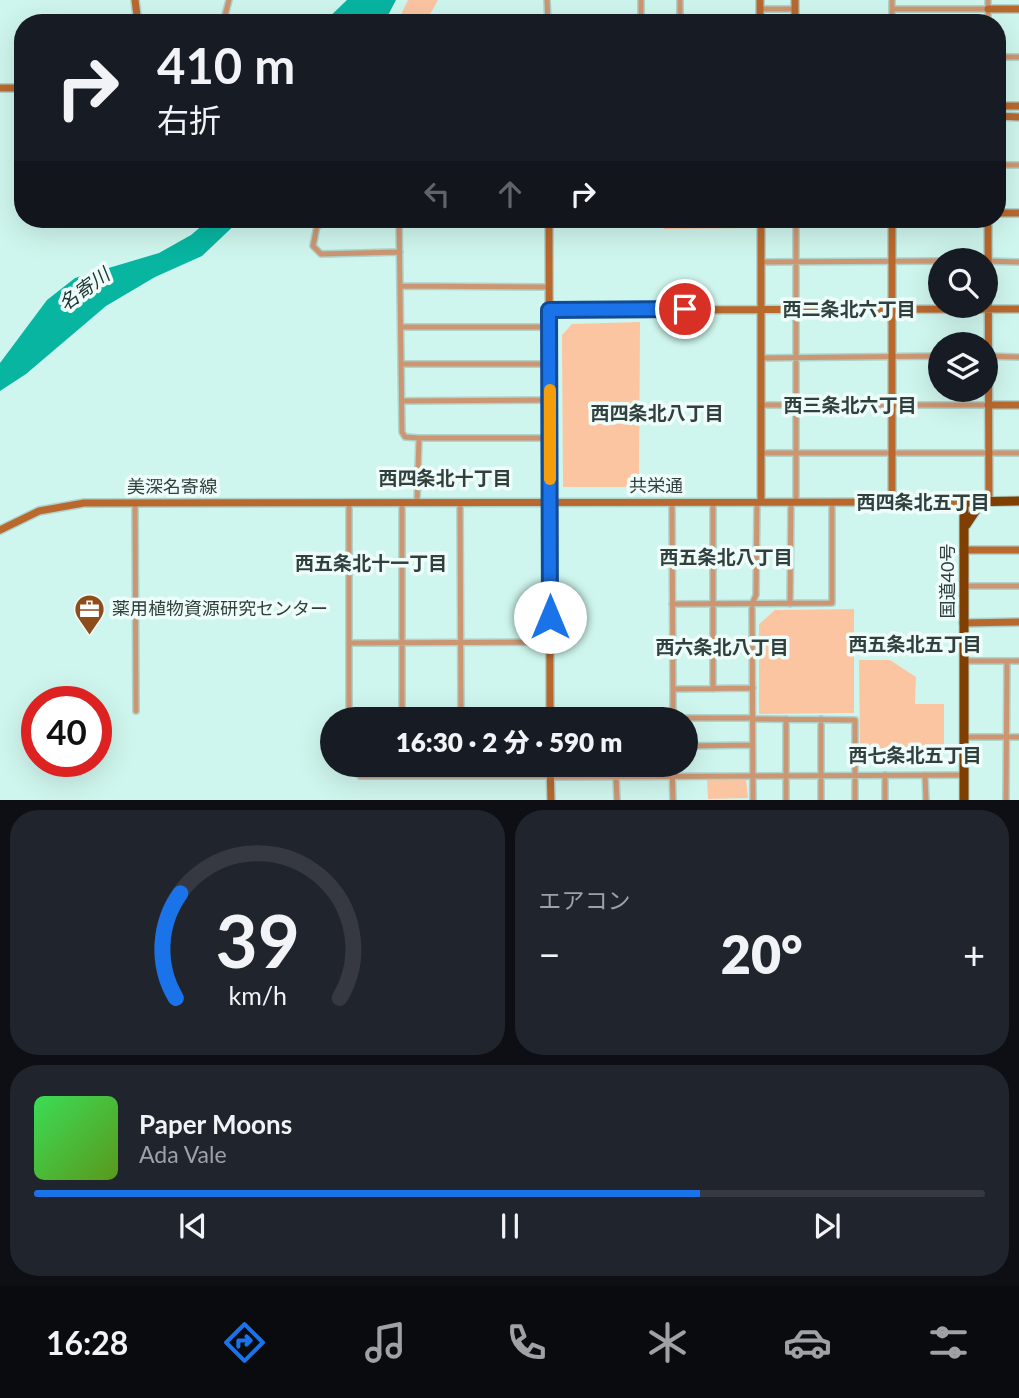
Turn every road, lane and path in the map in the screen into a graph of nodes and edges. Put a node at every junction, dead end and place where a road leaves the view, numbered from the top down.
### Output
1 (892, 0) edge
2 (988, 0) edge
3 (760, 4) edge
4 (795, 4) edge
5 (892, 9) junction
6 (988, 9) junction
7 (1019, 9) edge
8 (892, 14) edge
9 (988, 14) edge
10 (317, 228) edge
11 (399, 228) edge
12 (549, 228) edge
13 (761, 228) edge
14 (796, 228) edge
15 (892, 228) edge
16 (988, 228) edge
17 (987, 248) edge
18 (400, 252) junction
19 (796, 261) junction
20 (892, 261) junction
21 (928, 261) edge
22 (998, 261) edge
23 (761, 262) junction
24 (1019, 262) edge
25 (400, 286) junction
26 (550, 287) junction
27 (796, 309) junction
28 (892, 309) junction
29 (928, 309) edge
30 (998, 309) edge
31 (1019, 309) edge
32 (549, 310) junction
33 (761, 310) junction
34 (401, 327) junction
35 (549, 327) junction
36 (892, 356) junction
37 (928, 356) edge
38 (998, 356) edge
39 (1019, 357) edge
40 (761, 358) junction
41 (796, 358) junction
42 (550, 364) junction
43 (401, 365) junction
44 (550, 400) junction
45 (402, 401) junction
46 (988, 402) edge
47 (761, 405) junction
48 (796, 405) junction
49 (892, 405) junction
50 (988, 405) junction
51 (1019, 405) edge
52 (419, 438) junction
53 (550, 438) junction
54 (761, 453) junction
55 (796, 453) junction
56 (988, 453) junction
57 (1019, 453) edge
58 (892, 454) junction
59 (892, 501) junction
60 (1019, 501) edge
61 (349, 502) junction
62 (402, 502) junction
63 (417, 502) junction
64 (460, 502) junction
65 (550, 502) junction
66 (672, 502) junction
67 (713, 502) junction
68 (759, 502) junction
69 (793, 502) junction
70 (832, 502) junction
71 (964, 502) junction
72 (989, 502) junction
73 (135, 503) junction
74 (964, 529) junction
75 (0, 530) edge
76 (963, 550) junction
77 (1019, 550) edge
78 (963, 586) junction
79 (1019, 586) edge
80 (712, 603) junction
81 (673, 604) junction
82 (752, 604) junction
83 (790, 604) junction
84 (1019, 622) edge
85 (963, 623) junction
86 (550, 642) junction
87 (349, 643) junction
88 (402, 643) junction
89 (461, 643) junction
90 (964, 661) junction
91 (1007, 661) junction
92 (1019, 661) edge
93 (752, 688) junction
94 (673, 689) junction
95 (713, 689) junction
96 (349, 707) edge
97 (402, 707) edge
98 (461, 707) edge
99 (550, 707) edge
100 (673, 707) edge
101 (136, 711) dead end
102 (698, 718) edge
103 (752, 718) junction
104 (786, 719) junction
105 (821, 719) junction
106 (963, 737) junction
107 (1007, 737) junction
108 (1019, 737) edge
109 (752, 745) junction
110 (698, 746) edge
111 (786, 775) junction
112 (821, 775) junction
113 (855, 775) junction
114 (885, 775) junction
115 (925, 775) junction
116 (964, 775) junction
117 (698, 776) edge
118 (753, 776) junction
119 (550, 777) edge
120 (616, 777) edge
121 (672, 777) edge
122 (551, 800) edge
123 (617, 800) edge
124 (673, 800) edge
125 (753, 800) edge
126 (786, 800) edge
127 (821, 800) edge
128 (855, 800) edge
129 (885, 800) edge
130 (926, 800) edge
131 (964, 800) edge
132 (1006, 800) edge

1 - 5 street
2 - 6 street
3 - 4 street
5 - 6 street
5 - 8 street
6 - 7 street
6 - 9 street
10 - 18 street
11 - 18 street
12 - 26 street
13 - 23 street
14 - 19 street
15 - 20 street
16 - 17 street
18 - 25 street
19 - 20 street
19 - 23 street
19 - 27 street
20 - 21 street
20 - 28 street
22 - 24 street
23 - 33 street
25 - 26 street
25 - 34 street
26 - 32 street
27 - 28 street
27 - 33 street
27 - 41 street
28 - 29 street
28 - 36 street
30 - 31 street
32 - 33 street
32 - 35 street
33 - 40 street
34 - 35 street
34 - 43 street
35 - 42 street
36 - 37 street
36 - 41 street
36 - 49 street
38 - 39 street
40 - 41 street
40 - 47 street
41 - 48 street
42 - 43 street
42 - 44 street
43 - 45 street
44 - 45 street
44 - 53 street
45 - 52 street
46 - 50 street
47 - 48 street
47 - 54 street
48 - 49 street
48 - 55 street
49 - 50 street
49 - 58 street
50 - 51 street
50 - 56 street
52 - 53 street
52 - 63 street
53 - 65 street
54 - 55 street
54 - 68 street
55 - 58 street
55 - 69 street
56 - 57 street
56 - 58 street
56 - 72 street
58 - 59 street
59 - 70 street, 共栄通
59 - 71 street, 共栄通
60 - 72 highway
61 - 62 street, 共栄通
61 - 73 street, 美深名寄線
61 - 87 street
62 - 63 street, 共栄通
62 - 88 street
63 - 64 street, 共栄通
64 - 65 street, 共栄通
64 - 89 street
65 - 66 street, 共栄通
65 - 86 street
66 - 67 street, 共栄通
66 - 81 street
67 - 68 street, 共栄通
67 - 80 street
68 - 69 street, 共栄通
68 - 82 street
69 - 70 street, 共栄通
69 - 83 street
70 - 83 street
71 - 72 highway
71 - 74 highway, 国道40号
72 - 74 highway
73 - 75 street, 美深名寄線
73 - 101 street
74 - 76 highway, 国道40号
76 - 77 street
76 - 78 highway, 国道40号
78 - 79 street
78 - 85 highway, 国道40号
80 - 81 street
80 - 82 street
80 - 95 street
81 - 94 street
82 - 83 street
82 - 93 street
84 - 85 street
85 - 90 highway, 国道40号
86 - 89 street
86 - 99 street
87 - 88 street
87 - 96 street
88 - 89 street
88 - 97 street
89 - 98 street
90 - 91 street
90 - 106 highway, 国道40号
91 - 92 street
91 - 107 street
93 - 95 street
93 - 103 street
94 - 95 street
94 - 100 street
102 - 103 street
103 - 104 street
103 - 109 street
104 - 105 street
104 - 111 street
105 - 112 street
105 - 113 street
106 - 107 street
106 - 116 highway, 国道40号
107 - 108 street
107 - 132 street
109 - 110 street
109 - 118 street
111 - 112 street
111 - 118 street
111 - 126 street
112 - 113 street
112 - 127 street
113 - 114 street
113 - 128 street
114 - 115 street
114 - 129 street
115 - 116 street
115 - 130 street
116 - 131 highway, 国道40号
117 - 118 street
118 - 125 street
119 - 122 street
120 - 123 street
121 - 124 street

